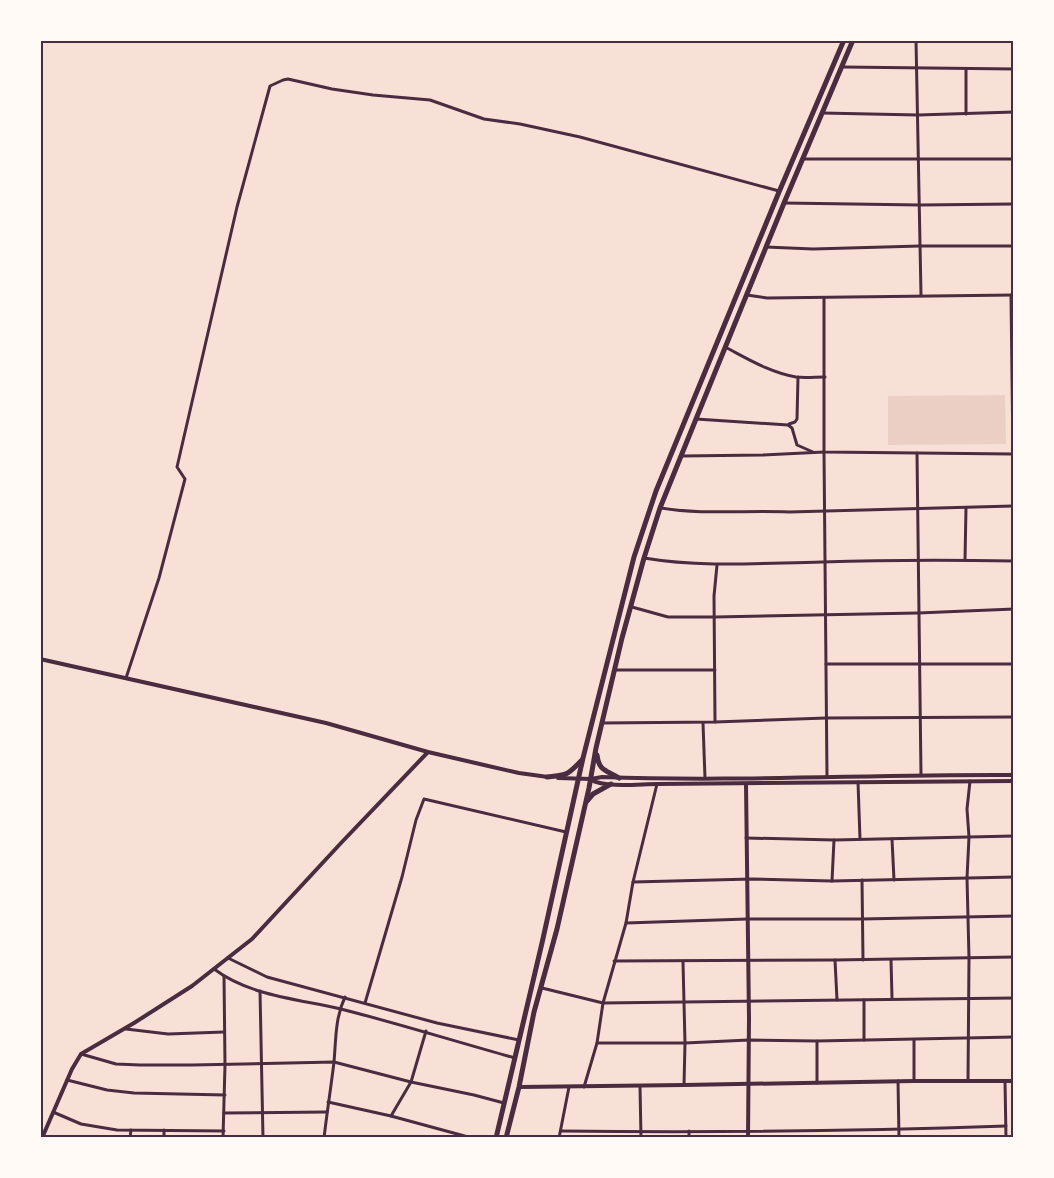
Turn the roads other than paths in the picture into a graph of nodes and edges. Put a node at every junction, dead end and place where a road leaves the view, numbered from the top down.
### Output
1 (844, 40) edge
2 (853, 40) edge
3 (916, 40) edge
4 (841, 67) junction
5 (918, 68) junction
6 (966, 69) junction
7 (1014, 69) edge
8 (1014, 112) edge
9 (822, 113) junction
10 (966, 114) junction
11 (918, 116) junction
12 (803, 159) junction
13 (1014, 159) edge
14 (918, 160) junction
15 (779, 192) junction
16 (784, 203) junction
17 (920, 204) junction
18 (1014, 204) edge
19 (920, 246) junction
20 (1014, 246) edge
21 (766, 247) junction
22 (747, 295) junction
23 (921, 295) junction
24 (1012, 295) edge
25 (824, 298) junction
26 (1013, 340) edge
27 (725, 347) junction
28 (798, 377) junction
29 (825, 377) junction
30 (1013, 384) edge
31 (696, 419) junction
32 (788, 424) junction
33 (815, 452) junction
34 (824, 452) junction
35 (917, 453) junction
36 (1012, 454) edge
37 (681, 456) junction
38 (1013, 472) edge
39 (1013, 506) edge
40 (966, 507) junction
41 (660, 508) junction
42 (918, 508) junction
43 (824, 510) junction
44 (1014, 535) edge
45 (644, 558) junction
46 (919, 560) junction
47 (965, 560) junction
48 (825, 561) junction
49 (1014, 561) edge
50 (717, 565) junction
51 (630, 607) junction
52 (1014, 609) edge
53 (918, 613) junction
54 (826, 615) junction
55 (715, 617) junction
56 (40, 659) edge
57 (826, 664) junction
58 (919, 664) junction
59 (1014, 664) edge
60 (615, 670) junction
61 (715, 670) junction
62 (125, 679) junction
63 (920, 717) junction
64 (1014, 717) edge
65 (826, 718) junction
66 (703, 722) junction
67 (715, 722) junction
68 (602, 723) junction
69 (596, 748) junction
70 (428, 752) junction
71 (583, 758) junction
72 (921, 775) junction
73 (1014, 775) edge
74 (547, 777) junction
75 (827, 777) junction
76 (619, 778) junction
77 (705, 778) junction
78 (579, 779) junction
79 (591, 779) junction
80 (970, 781) junction
81 (1014, 781) edge
82 (858, 782) junction
83 (612, 784) junction
84 (657, 784) junction
85 (746, 784) junction
86 (585, 805) junction
87 (567, 833) junction
88 (1014, 836) edge
89 (969, 837) junction
90 (746, 838) junction
91 (892, 838) junction
92 (860, 839) junction
93 (834, 840) junction
94 (1014, 877) edge
95 (967, 878) junction
96 (747, 880) junction
97 (862, 880) junction
98 (894, 880) junction
99 (832, 881) junction
100 (633, 882) junction
101 (1014, 916) edge
102 (969, 917) junction
103 (747, 919) junction
104 (862, 919) junction
105 (626, 923) junction
106 (1014, 957) edge
107 (228, 958) junction
108 (969, 958) junction
109 (836, 960) junction
110 (863, 960) junction
111 (891, 960) junction
112 (748, 961) junction
113 (614, 962) junction
114 (683, 962) junction
115 (214, 969) junction
116 (224, 976) junction
117 (542, 988) junction
118 (260, 991) junction
119 (345, 997) junction
120 (969, 997) junction
121 (892, 998) junction
122 (1014, 998) edge
123 (837, 1000) junction
124 (864, 1000) junction
125 (685, 1001) junction
126 (749, 1001) junction
127 (365, 1003) junction
128 (603, 1003) junction
129 (339, 1009) junction
130 (526, 1009) junction
131 (534, 1012) junction
132 (125, 1028) junction
133 (426, 1031) junction
134 (225, 1032) junction
135 (968, 1037) junction
136 (1014, 1037) edge
137 (750, 1040) junction
138 (864, 1040) junction
139 (914, 1040) junction
140 (519, 1041) junction
141 (817, 1041) junction
142 (597, 1043) junction
143 (685, 1043) junction
144 (81, 1054) junction
145 (515, 1058) junction
146 (334, 1062) junction
147 (261, 1064) junction
148 (225, 1065) junction
149 (67, 1080) junction
150 (898, 1081) junction
151 (914, 1081) junction
152 (968, 1081) junction
153 (1005, 1081) junction
154 (1014, 1081) edge
155 (411, 1082) junction
156 (818, 1083) junction
157 (749, 1084) junction
158 (640, 1086) junction
159 (684, 1086) junction
160 (519, 1087) junction
161 (569, 1087) junction
162 (584, 1087) junction
163 (225, 1095) junction
164 (328, 1102) junction
165 (504, 1103) junction
166 (53, 1112) junction
167 (327, 1112) junction
168 (224, 1113) junction
169 (263, 1113) junction
170 (391, 1116) junction
171 (1006, 1126) junction
172 (899, 1129) junction
173 (131, 1130) junction
174 (164, 1130) junction
175 (224, 1131) junction
176 (561, 1131) junction
177 (689, 1131) junction
178 (748, 1131) junction
179 (640, 1132) junction
180 (1014, 1134) edge
181 (1006, 1136) edge
182 (42, 1137) edge
183 (130, 1137) edge
184 (164, 1137) edge
185 (223, 1137) edge
186 (263, 1137) edge
187 (291, 1137) edge
188 (324, 1137) edge
189 (472, 1137) edge
190 (496, 1137) edge
191 (506, 1137) edge
192 (559, 1137) edge
193 (641, 1137) edge
194 (689, 1137) edge
195 (748, 1137) edge
196 (899, 1137) edge

1 - 15 highway
2 - 4 highway
3 - 5 street
4 - 5 street
4 - 9 highway
5 - 6 street
5 - 11 street
6 - 7 street
6 - 10 street
8 - 10 street
9 - 11 street
9 - 12 highway
10 - 11 street
11 - 14 street
12 - 14 street
12 - 16 highway
13 - 14 street
14 - 17 street
15 - 62 street
15 - 71 highway
16 - 17 street
16 - 21 highway
17 - 18 street
17 - 19 street
19 - 20 street
19 - 21 street
19 - 23 street
21 - 22 highway
22 - 25 street
22 - 27 highway
23 - 24 street
23 - 25 street
24 - 26 street
25 - 29 street
26 - 30 street
27 - 28 street
27 - 31 highway
28 - 29 street
28 - 32 street
29 - 34 street
30 - 36 street
31 - 32 street
31 - 37 highway
32 - 33 street
33 - 34 street
33 - 37 street
34 - 35 street
34 - 43 street
35 - 36 street
35 - 42 street
36 - 38 street
37 - 41 highway
38 - 39 street
39 - 40 street
39 - 44 street
40 - 42 street
40 - 47 street
41 - 43 street
41 - 45 highway
42 - 43 street
42 - 46 street
43 - 48 street
45 - 50 street
45 - 51 highway
46 - 47 street
46 - 48 street
46 - 53 street
47 - 49 street
48 - 50 street
48 - 54 street
50 - 55 street
51 - 55 street
51 - 60 highway
52 - 53 street
53 - 54 street
53 - 58 street
54 - 55 street
54 - 57 street
55 - 61 street
56 - 62 street
57 - 58 street
57 - 65 street
58 - 59 street
58 - 63 street
60 - 61 street
60 - 68 highway
61 - 67 street
62 - 70 street
63 - 64 street
63 - 65 street
63 - 72 street
65 - 67 street
65 - 75 street
66 - 67 street
66 - 68 street
66 - 77 street
68 - 69 highway
69 - 76 highway
69 - 79 highway
70 - 74 street
70 - 107 street
71 - 74 highway
71 - 78 highway
72 - 73 street
72 - 75 street
74 - 78 street
75 - 77 street
76 - 77 street
76 - 79 street
78 - 79 street
78 - 87 highway
79 - 83 street
79 - 86 highway
80 - 81 street
80 - 82 street
80 - 89 street
82 - 85 street
82 - 92 street
83 - 84 street
83 - 86 highway
84 - 85 street
84 - 100 street
85 - 90 street
86 - 117 highway
87 - 127 street
87 - 130 highway
88 - 89 street
89 - 91 street
89 - 95 street
90 - 93 street
90 - 96 street
91 - 92 street
91 - 98 street
92 - 93 street
93 - 99 street
94 - 95 street
95 - 98 street
95 - 102 street
96 - 99 street
96 - 100 street
96 - 103 street
97 - 98 street
97 - 99 street
97 - 104 street
100 - 105 street
101 - 102 street
102 - 104 street
102 - 108 street
103 - 104 street
103 - 105 street
103 - 112 street
104 - 110 street
105 - 113 street
106 - 108 street
107 - 115 street
107 - 119 street
108 - 111 street
108 - 120 street
109 - 110 street
109 - 112 street
109 - 123 street
110 - 111 street
111 - 121 street
112 - 114 street
112 - 126 street
113 - 114 street
113 - 128 street
114 - 125 street
115 - 116 street
115 - 132 street
116 - 118 street
116 - 134 street
117 - 128 street
117 - 131 highway
118 - 129 street
118 - 147 street
119 - 127 street
119 - 129 street
120 - 121 street
120 - 122 street
120 - 135 street
121 - 124 street
123 - 124 street
123 - 126 street
124 - 138 street
125 - 126 street
125 - 128 street
125 - 143 street
126 - 137 street
127 - 140 street
128 - 142 street
129 - 133 street
129 - 146 street
130 - 131 highway
130 - 140 highway
131 - 160 highway
132 - 134 street
132 - 144 street
133 - 145 street
133 - 155 street
134 - 148 street
135 - 136 street
135 - 139 street
135 - 152 street
137 - 141 street
137 - 143 street
137 - 157 street
138 - 139 street
138 - 141 street
139 - 151 street
140 - 145 highway
141 - 156 street
142 - 143 street
142 - 162 street
143 - 159 street
144 - 148 street
144 - 149 street
145 - 165 highway
146 - 147 street
146 - 155 street
146 - 164 street
147 - 148 street
147 - 169 street
148 - 163 street
149 - 163 street
149 - 166 street
150 - 151 street
150 - 156 street
150 - 172 street
151 - 152 street
152 - 153 street
153 - 154 street
153 - 171 street
155 - 165 street
155 - 170 street
156 - 157 street
157 - 159 street
157 - 178 street
158 - 159 street
158 - 162 street
158 - 179 street
160 - 161 street
160 - 191 highway
161 - 162 street
161 - 176 street
163 - 168 street
164 - 167 street
164 - 170 street
165 - 190 highway
166 - 173 street
166 - 182 street
167 - 169 street
167 - 188 street
168 - 169 street
168 - 175 street
169 - 186 street
170 - 189 street
171 - 172 street
171 - 181 street
172 - 178 street
172 - 196 street
173 - 174 street
173 - 183 street
174 - 175 street
174 - 184 street
175 - 185 street
176 - 179 street
176 - 192 street
177 - 178 street
177 - 179 street
177 - 194 street
178 - 195 street
179 - 193 street
180 - 181 street
186 - 187 street

